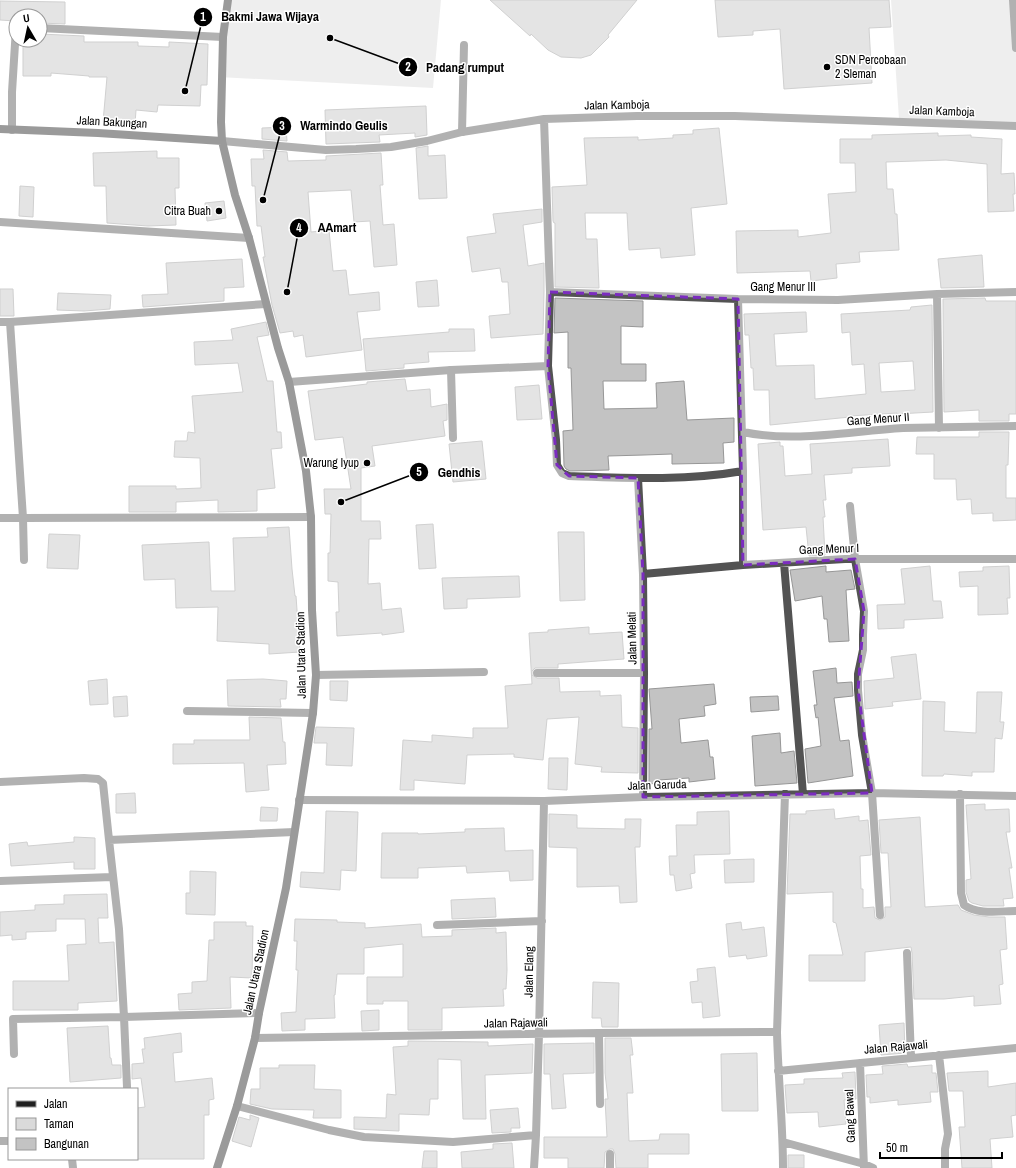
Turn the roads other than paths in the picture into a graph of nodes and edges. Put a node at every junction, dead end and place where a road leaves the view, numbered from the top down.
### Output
1 (228, 0) edge
2 (1013, 0) edge
3 (48, 28) edge
4 (223, 37) junction
5 (464, 45) dead end
6 (15, 48) edge
7 (1016, 48) edge
8 (544, 119) junction
9 (1016, 126) edge
10 (0, 129) edge
11 (12, 130) junction
12 (462, 132) junction
13 (222, 141) junction
14 (0, 222) edge
15 (249, 238) junction
16 (550, 292) junction
17 (1016, 292) edge
18 (937, 294) junction
19 (738, 299) junction
20 (266, 304) junction
21 (0, 322) edge
22 (10, 322) junction
23 (548, 366) junction
24 (450, 370) junction
25 (289, 382) junction
26 (1016, 426) edge
27 (939, 428) junction
28 (742, 432) junction
29 (453, 438) dead end
30 (743, 471) junction
31 (638, 478) junction
32 (850, 506) dead end
33 (311, 517) junction
34 (0, 518) edge
35 (24, 518) junction
36 (1016, 558) edge
37 (855, 559) junction
38 (24, 560) dead end
39 (784, 563) junction
40 (743, 565) junction
41 (643, 574) junction
42 (484, 672) dead end
43 (537, 673) dead end
44 (644, 673) junction
45 (316, 675) junction
46 (187, 711) dead end
47 (313, 713) junction
48 (0, 782) edge
49 (872, 793) junction
50 (785, 794) junction
51 (803, 794) junction
52 (960, 794) junction
53 (1016, 796) edge
54 (642, 797) junction
55 (299, 800) junction
56 (544, 801) junction
57 (294, 832) junction
58 (108, 840) junction
59 (112, 877) junction
60 (0, 881) edge
61 (1016, 911) edge
62 (880, 916) dead end
63 (542, 921) junction
64 (437, 925) dead end
65 (907, 953) dead end
66 (259, 1012) junction
67 (124, 1017) junction
68 (777, 1032) junction
69 (599, 1033) junction
70 (539, 1034) junction
71 (255, 1038) junction
72 (1016, 1048) edge
73 (14, 1054) dead end
74 (939, 1055) junction
75 (911, 1058) junction
76 (860, 1063) junction
77 (778, 1071) junction
78 (127, 1087) dead end
79 (600, 1104) dead end
80 (237, 1106) junction
81 (536, 1135) junction
82 (783, 1142) junction
83 (610, 1154) dead end
84 (864, 1166) edge
85 (217, 1168) edge
86 (534, 1168) edge
87 (610, 1168) edge
88 (783, 1168) edge
89 (873, 1168) edge
90 (945, 1168) edge

1 - 4 street, Jalan Utara Stadion
2 - 7 street
3 - 4 street
4 - 13 street, Jalan Utara Stadion
5 - 12 street
6 - 11 street
8 - 9 street, Jalan Kamboja
8 - 12 street, Jalan Kamboja
8 - 16 street
10 - 11 street, Jalan Bakungan
11 - 13 street, Jalan Bakungan
12 - 13 street, Jalan Kamboja
13 - 15 street, Jalan Utara Stadion
14 - 15 street
15 - 20 street, Jalan Utara Stadion
16 - 19 street, Gang Menur III
16 - 23 street
17 - 18 street, Gang Menur III
18 - 19 street, Gang Menur III
18 - 27 street
19 - 28 street
20 - 22 street
20 - 25 street, Jalan Utara Stadion
21 - 22 street
22 - 35 street
23 - 24 street
23 - 31 street
24 - 25 street
24 - 29 street
25 - 33 street, Jalan Utara Stadion
26 - 27 street, Gang Menur II
27 - 28 street, Gang Menur II
28 - 30 street
30 - 31 street
30 - 40 street
31 - 41 street, Jalan Melati
32 - 37 street
33 - 35 street
33 - 45 street, Jalan Utara Stadion
34 - 35 street
35 - 38 street
36 - 37 street, Gang Menur I
37 - 39 street, Gang Menur I
37 - 49 street
39 - 40 street, Gang Menur I
39 - 51 street
40 - 41 street, Gang Menur I
41 - 44 street, Jalan Melati
42 - 45 street
43 - 44 street
44 - 54 street, Jalan Melati
45 - 47 street, Jalan Utara Stadion
46 - 47 street
47 - 55 street, Jalan Utara Stadion
48 - 58 street
49 - 51 street, Jalan Garuda
49 - 52 street, Jalan Garuda
49 - 62 street
50 - 51 street, Jalan Garuda
50 - 54 street, Jalan Garuda
50 - 68 street
52 - 53 street, Jalan Garuda
52 - 61 street
54 - 56 street, Jalan Garuda
55 - 56 street, Jalan Garuda
55 - 57 street, Jalan Utara Stadion
56 - 63 street, Jalan Elang
57 - 58 street
57 - 66 street, Jalan Utara Stadion
58 - 59 street
59 - 60 street
59 - 67 street
63 - 64 street
63 - 70 street, Jalan Elang
65 - 75 street
66 - 67 street
66 - 71 street, Jalan Utara Stadion
67 - 73 street
67 - 78 street
68 - 69 street, Jalan Rajawali
68 - 77 street
69 - 70 street, Jalan Rajawali
69 - 79 street
70 - 71 street, Jalan Rajawali
70 - 81 street, Jalan Elang
71 - 80 street, Jalan Utara Stadion
72 - 74 street, Jalan Rajawali
74 - 75 street, Jalan Rajawali
74 - 90 street
75 - 76 street, Jalan Rajawali
76 - 77 street, Jalan Rajawali
76 - 84 street, Gang Bawal
77 - 82 street
80 - 81 street
80 - 85 street, Jalan Utara Stadion
81 - 86 street, Jalan Elang
82 - 84 street
82 - 88 street
83 - 87 street
84 - 89 street

